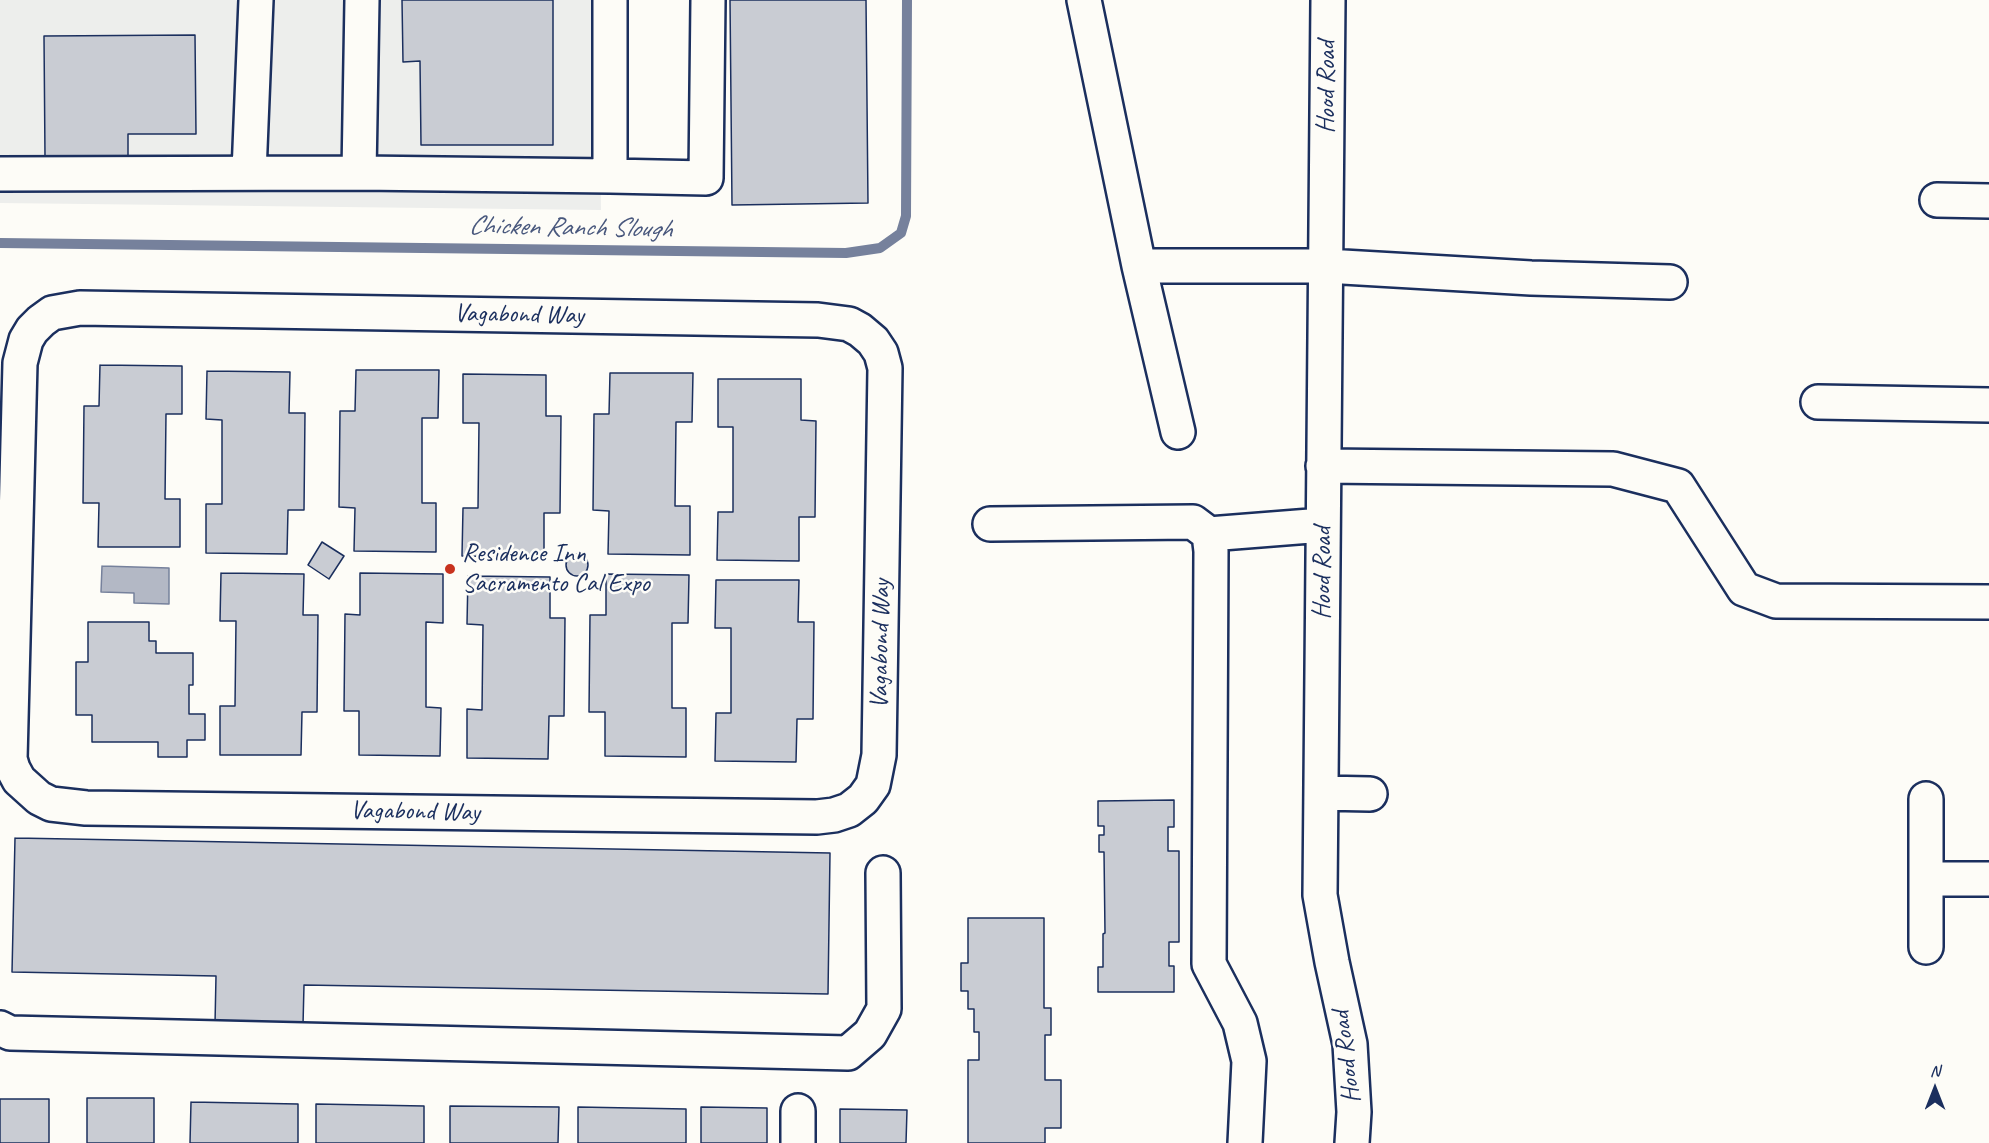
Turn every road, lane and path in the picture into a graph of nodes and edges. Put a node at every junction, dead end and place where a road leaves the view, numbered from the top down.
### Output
1 (256, 0) edge
2 (362, 0) edge
3 (610, 0) edge
4 (708, 0) edge
5 (1084, 0) edge
6 (1328, 0) edge
7 (249, 173) junction
8 (359, 173) junction
9 (0, 174) edge
10 (610, 176) junction
11 (1937, 200) dead end
12 (1989, 201) edge
13 (1139, 266) junction
14 (1326, 266) junction
15 (1670, 282) dead end
16 (1818, 402) dead end
17 (1989, 405) edge
18 (1178, 432) dead end
19 (1323, 466) junction
20 (990, 524) dead end
21 (1323, 525) junction
22 (1209, 534) junction
23 (1978, 602) edge
24 (6, 651) edge
25 (1321, 793) junction
26 (1370, 794) dead end
27 (1926, 799) dead end
28 (883, 873) dead end
29 (1926, 879) junction
30 (1989, 879) edge
31 (1926, 947) dead end
32 (0, 1028) edge
33 (798, 1111) dead end
34 (798, 1143) edge
35 (1245, 1143) edge
36 (1353, 1143) edge

1 - 7 street
2 - 8 street
3 - 10 street
4 - 10 street
5 - 13 street
6 - 14 street, Hood Road
7 - 8 street
7 - 9 street
8 - 10 street
11 - 12 street
13 - 14 street
13 - 18 street
14 - 15 street
14 - 19 street, Hood Road
16 - 17 street
19 - 21 street, Hood Road
19 - 23 street
20 - 22 street
21 - 22 street
21 - 25 street, Hood Road
22 - 35 street
24 - 24 street, Vagabond Way
25 - 26 street
25 - 36 street, Hood Road
27 - 29 street
28 - 32 street
29 - 30 street
29 - 31 street
33 - 34 street

